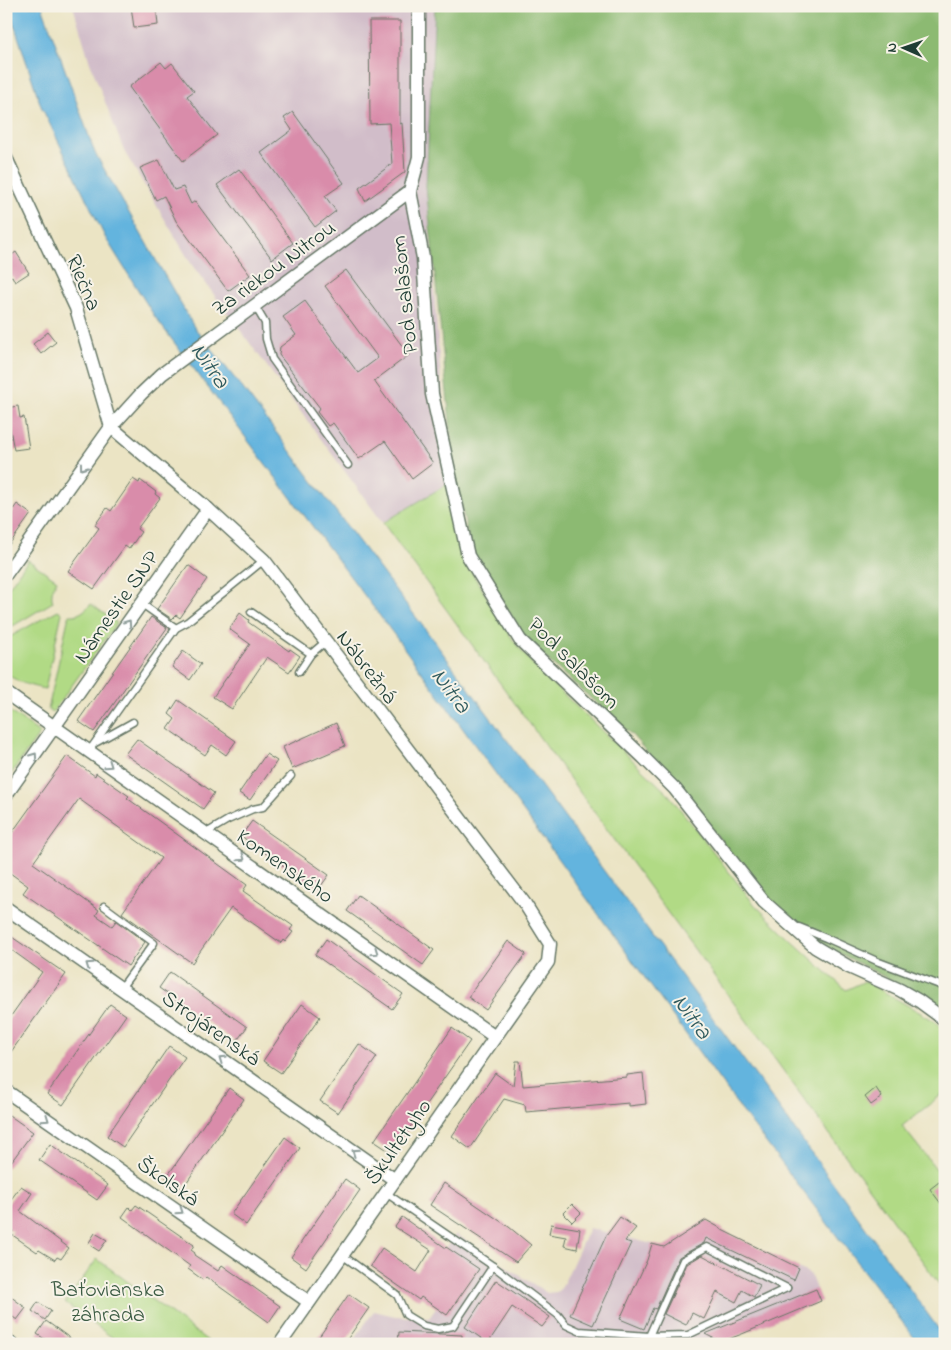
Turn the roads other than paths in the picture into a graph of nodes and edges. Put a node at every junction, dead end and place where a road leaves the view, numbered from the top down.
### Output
1 (419, 6) edge
2 (6, 158) edge
3 (410, 191) junction
4 (254, 306) junction
5 (111, 427) junction
6 (348, 465) dead end
7 (208, 508) junction
8 (264, 560) junction
9 (6, 574) edge
10 (142, 604) junction
11 (252, 612) dead end
12 (176, 628) junction
13 (325, 642) junction
14 (311, 654) junction
15 (299, 672) dead end
16 (6, 693) edge
17 (133, 722) dead end
18 (55, 727) junction
19 (92, 747) junction
20 (291, 776) dead end
21 (6, 795) edge
22 (206, 833) junction
23 (104, 906) dead end
24 (6, 908) edge
25 (788, 923) junction
26 (548, 962) joint
27 (945, 987) edge
28 (121, 988) junction
29 (945, 1020) edge
30 (495, 1037) junction
31 (6, 1091) edge
32 (395, 1180) junction
33 (386, 1193) junction
34 (342, 1255) junction
35 (493, 1266) junction
36 (310, 1302) junction
37 (650, 1336) junction
38 (6, 1340) edge
39 (12, 1344) edge
40 (280, 1344) edge

1 - 3 street
2 - 5 street, Riečna
3 - 4 street, Za riekou Nitrou
3 - 25 street, Pod salašom
4 - 5 street, Za riekou Nitrou
4 - 6 lane
5 - 7 street, Nábrežná
5 -> 9 street
7 - 8 street, Nábrežná
7 - 10 street, Námestie SNP
8 - 12 lane
8 - 13 street, Nábrežná
10 - 12 lane
18 -> 10 street, Námestie SNP
11 - 14 lane
12 - 19 lane
13 - 14 lane
13 - 26 street, Nábrežná
14 - 15 lane
16 - 18 street
17 - 19 lane
18 - 19 street, Komenského
21 -> 18 street, Námestie SNP
19 -> 22 street, Komenského
20 - 22 lane
22 -> 30 street, Komenského
23 - 28 lane
28 -> 24 street, Strojárenská
25 - 27 lane
25 - 29 street, Pod salašom
26 - 30 street, Škultétyho
32 -> 28 street, Strojárenská
30 - 32 street, Škultétyho
31 -> 36 street, Školská
32 - 33 street, Škultétyho
33 - 34 street, Škultétyho
33 - 35 lane
34 - 35 lane
34 - 36 street, Škultétyho
35 - 37 lane
36 - 40 street, Škultétyho
37 - 37 lane
38 - 39 street

